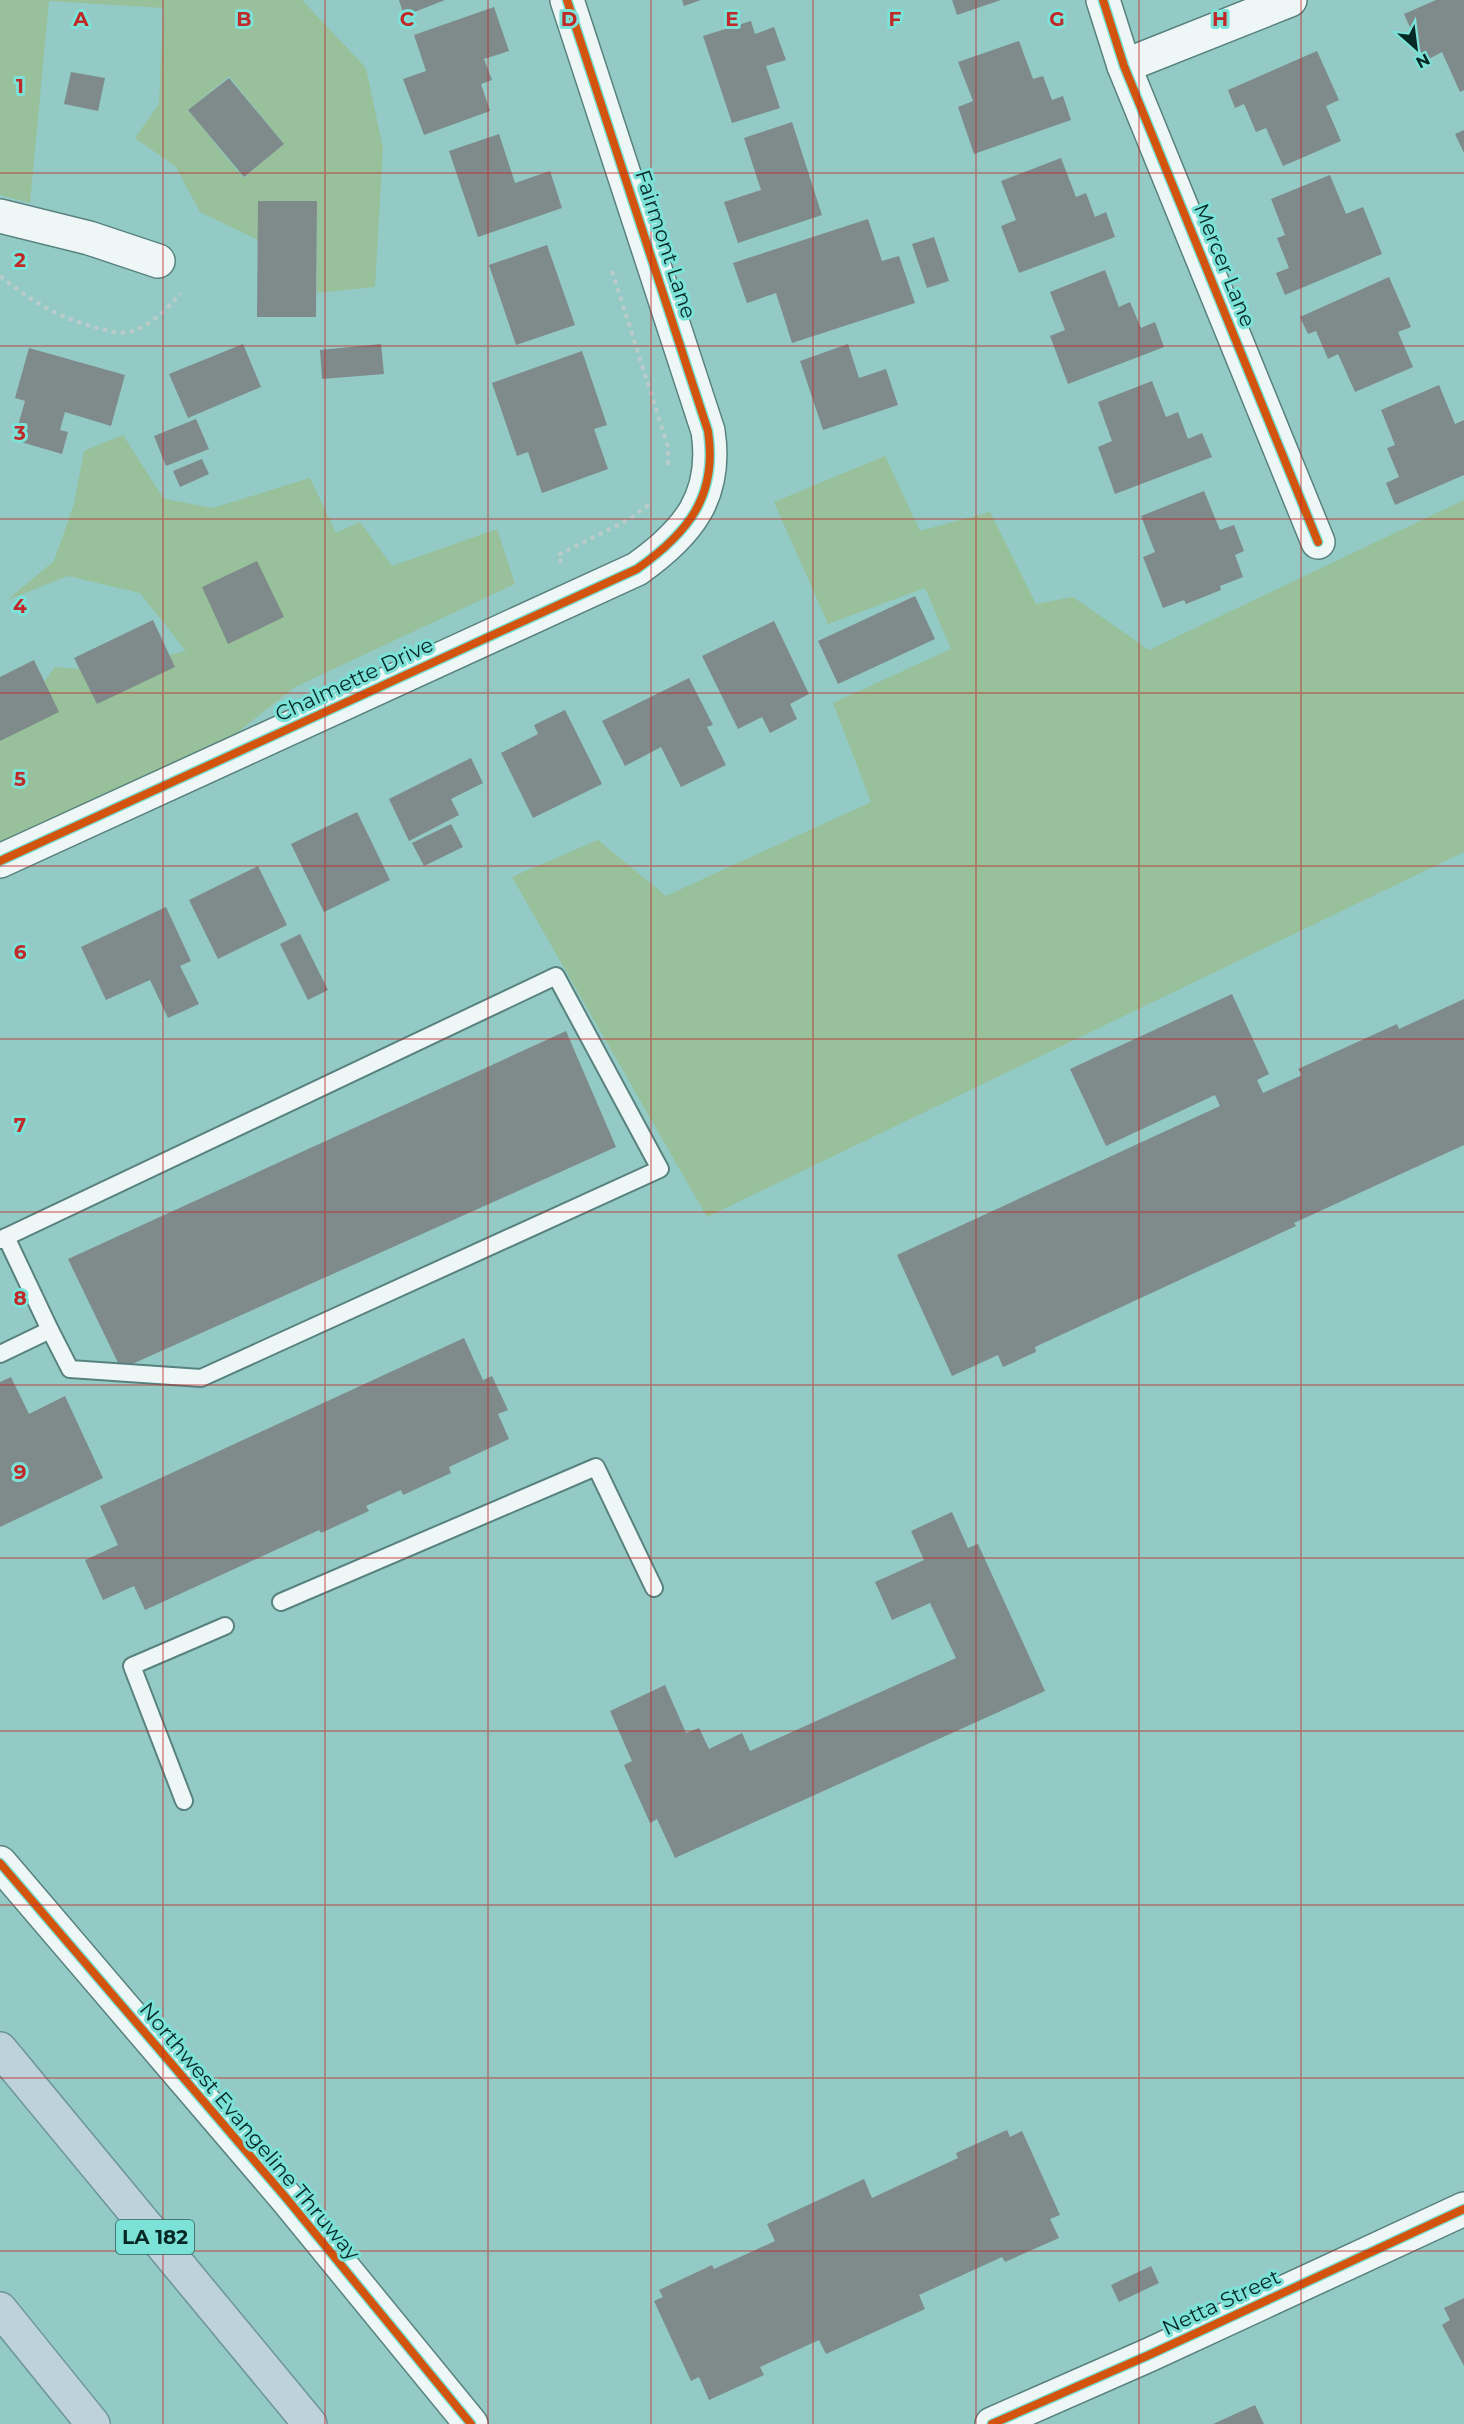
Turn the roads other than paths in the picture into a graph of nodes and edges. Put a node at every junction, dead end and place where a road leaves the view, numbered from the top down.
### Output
1 (567, 0) edge
2 (1103, 0) edge
3 (1290, 0) edge
4 (1124, 66) junction
5 (0, 216) edge
6 (158, 261) dead end
7 (701, 502) joint
8 (1318, 542) dead end
9 (0, 861) edge
10 (3, 1239) edge
11 (50, 1330) junction
12 (0, 1354) edge
13 (654, 1588) dead end
14 (281, 1602) dead end
15 (225, 1626) dead end
16 (184, 1801) dead end
17 (0, 1863) edge
18 (0, 2049) edge
19 (1464, 2209) edge
20 (0, 2309) edge
21 (93, 2424) edge
22 (310, 2424) edge
23 (471, 2424) edge
24 (992, 2424) edge

1 - 7 street, Fairmont Lane
2 - 4 street, Mercer Lane
3 - 4 street
4 - 8 street, Mercer Lane
5 - 6 street
7 - 9 street, Chalmette Drive
10 - 11 lane
10 - 11 lane
11 - 12 lane
13 - 14 lane
15 - 16 lane
17 - 23 street, Northwest Evangeline Thruway
18 - 22 highway, LA 182
19 - 24 street, Netta Street
20 - 21 highway

